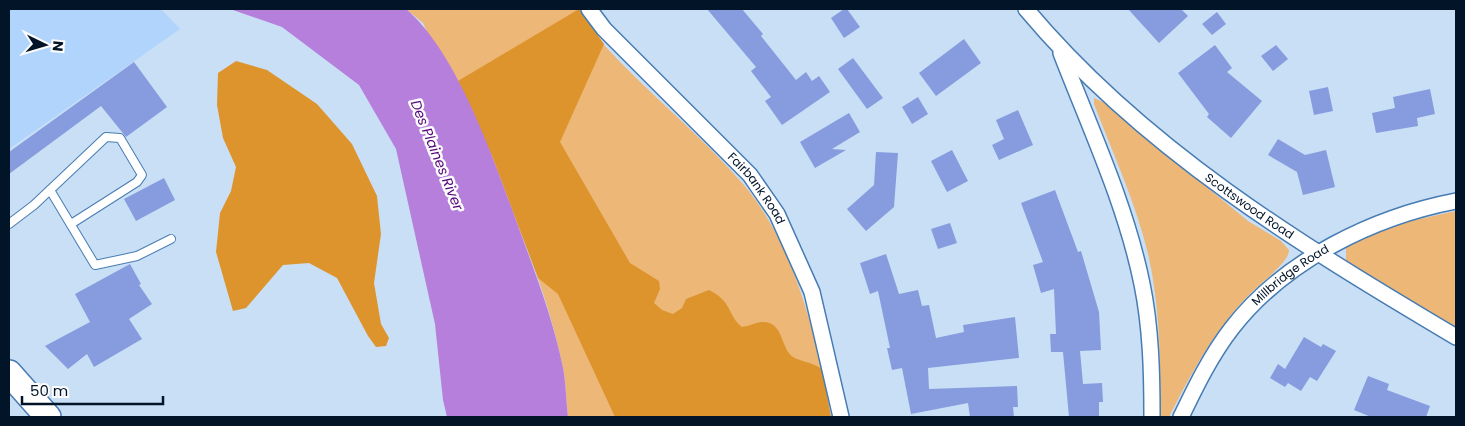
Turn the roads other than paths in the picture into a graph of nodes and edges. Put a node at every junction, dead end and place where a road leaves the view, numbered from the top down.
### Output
1 (589, 9) edge
2 (1026, 9) edge
3 (1060, 50) junction
4 (50, 190) junction
5 (1456, 201) edge
6 (9, 224) edge
7 (71, 224) junction
8 (171, 239) dead end
9 (1318, 254) junction
10 (1456, 337) edge
11 (9, 373) edge
12 (48, 417) edge
13 (841, 417) edge
14 (1152, 417) edge
15 (1181, 417) edge

1 - 13 street, Fairbank Road
2 - 3 street, Scottswood Road
3 - 9 street, Scottswood Road
3 - 14 street, Scottswood Road
4 - 6 lane
4 - 7 lane
4 - 7 lane
5 - 9 street, Millbridge Road
7 - 8 lane
9 - 10 street, Scottswood Road
9 - 15 street, Millbridge Road
11 - 12 main road

